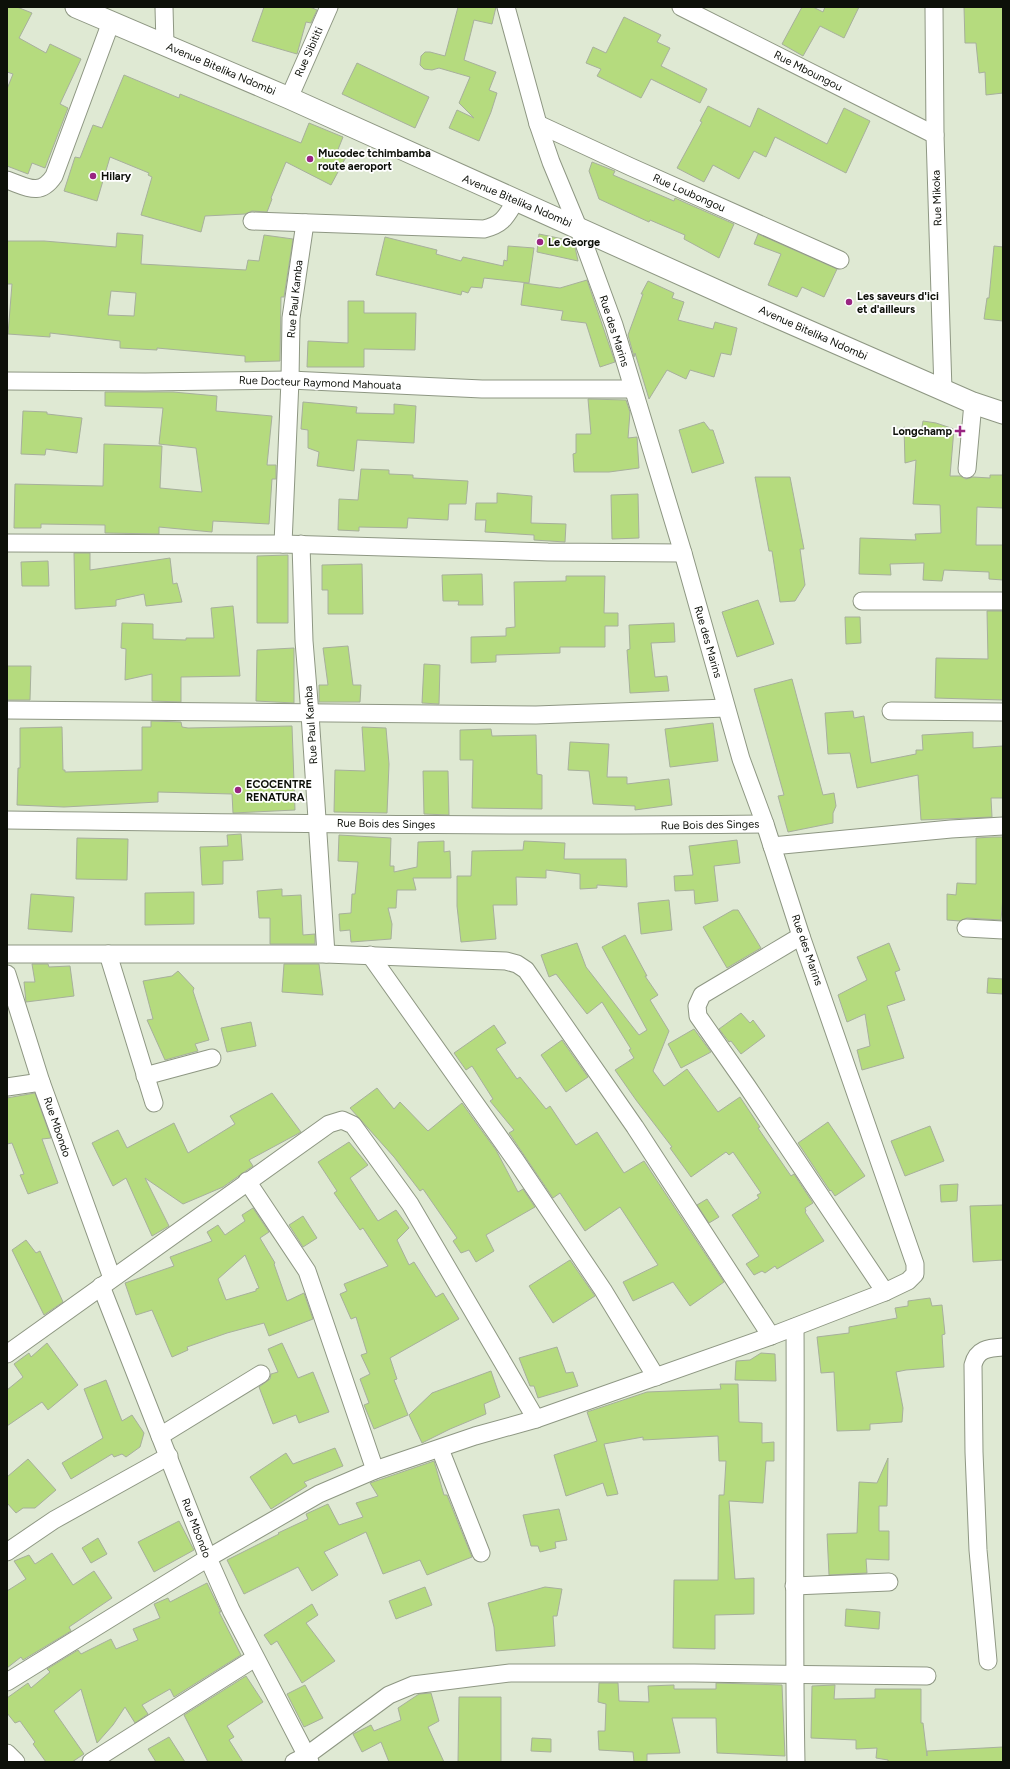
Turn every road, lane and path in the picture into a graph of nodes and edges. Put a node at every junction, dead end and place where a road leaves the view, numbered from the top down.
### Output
1 (76, 7) edge
2 (164, 7) edge
3 (329, 7) edge
4 (506, 7) edge
5 (681, 7) edge
6 (934, 7) edge
7 (111, 22) junction
8 (165, 45) junction
9 (289, 98) junction
10 (538, 124) junction
11 (935, 135) junction
12 (7, 180) edge
13 (516, 200) junction
14 (252, 221) dead end
15 (304, 222) junction
16 (578, 227) junction
17 (840, 260) dead end
18 (290, 380) junction
19 (7, 381) edge
20 (633, 389) junction
21 (943, 390) junction
22 (973, 403) junction
23 (1002, 410) edge
24 (968, 469) dead end
25 (7, 543) edge
26 (283, 544) junction
27 (301, 544) junction
28 (684, 553) junction
29 (862, 601) dead end
30 (1003, 601) edge
31 (726, 708) junction
32 (7, 710) edge
33 (891, 711) dead end
34 (1003, 712) edge
35 (310, 714) junction
36 (7, 820) edge
37 (317, 823) junction
38 (766, 824) junction
39 (1003, 826) edge
40 (772, 846) junction
41 (966, 928) dead end
42 (1003, 930) edge
43 (801, 936) junction
44 (7, 954) edge
45 (108, 954) junction
46 (326, 954) junction
47 (370, 955) junction
48 (7, 974) edge
49 (212, 1058) dead end
50 (145, 1076) junction
51 (42, 1082) junction
52 (7, 1087) edge
53 (154, 1103) dead end
54 (247, 1181) junction
55 (107, 1282) junction
56 (885, 1292) junction
57 (795, 1327) junction
58 (771, 1336) junction
59 (1003, 1347) edge
60 (7, 1354) edge
61 (261, 1374) dead end
62 (656, 1377) junction
63 (536, 1419) junction
64 (160, 1436) junction
65 (440, 1449) junction
66 (169, 1456) junction
67 (375, 1470) junction
68 (7, 1552) edge
69 (481, 1554) dead end
70 (208, 1558) junction
71 (889, 1582) dead end
72 (794, 1586) junction
73 (255, 1658) junction
74 (988, 1661) dead end
75 (794, 1674) junction
76 (927, 1676) dead end
77 (7, 1682) edge
78 (7, 1753) edge
79 (303, 1760) edge
80 (16, 1762) edge
81 (91, 1762) edge
82 (796, 1762) edge

1 - 7 street, Avenue Bitelika Ndombi
2 - 8 street
3 - 9 street, Rue Sibititi
4 - 10 street, Rue des Marins
5 - 11 street, Rue Mboungou
6 - 11 street, Rue Mikoka
7 - 8 street, Avenue Bitelika Ndombi
7 - 12 street
8 - 9 street, Avenue Bitelika Ndombi
9 - 13 street, Avenue Bitelika Ndombi
10 - 16 street, Rue des Marins
10 - 17 street, Rue Loubongou
11 - 21 street, Rue Mikoka
13 - 15 street
13 - 16 street, Avenue Bitelika Ndombi
14 - 15 street
15 - 18 street, Rue Paul Kamba
16 - 20 street, Rue des Marins
16 - 21 street, Avenue Bitelika Ndombi
18 - 19 street, Rue Docteur Raymond Mahouata
18 - 20 street, Rue Docteur Raymond Mahouata
18 - 26 street, Rue Paul Kamba
20 - 28 street, Rue des Marins
21 - 22 street, Avenue Bitelika Ndombi
22 - 23 street, Avenue Bitelika Ndombi
22 - 24 street
25 - 26 street
26 - 27 street
27 - 28 street
27 - 35 street, Rue Paul Kamba
28 - 31 street, Rue des Marins
29 - 30 street
31 - 35 street
31 - 38 street, Rue des Marins
32 - 35 street
33 - 34 street
35 - 37 street, Rue Paul Kamba
36 - 37 street, Rue Bois des Singes
37 - 38 street, Rue Bois des Singes
37 - 46 street, Rue Paul Kamba
38 - 40 street, Rue des Marins
39 - 40 street
40 - 43 street, Rue des Marins
41 - 42 street
43 - 56 street, Rue des Marins
43 - 56 street
44 - 45 street
45 - 46 street
45 - 50 street
46 - 47 street
47 - 58 street
47 - 62 street
48 - 51 street, Rue Mbondo
49 - 50 street
50 - 53 street
51 - 52 street
51 - 55 street, Rue Mbondo
54 - 55 street
54 - 63 street
54 - 67 street
55 - 60 street
55 - 64 street, Rue Mbondo
56 - 57 street
57 - 58 street
57 - 72 street
58 - 62 street
59 - 74 street
61 - 64 street
62 - 63 street
63 - 65 street
64 - 66 street, Rue Mbondo
65 - 67 street
65 - 69 street
66 - 68 street
66 - 70 street, Rue Mbondo
67 - 70 street
70 - 73 street, Rue Mbondo
70 - 77 street
71 - 72 street
72 - 75 street
73 - 79 street, Rue Mbondo
73 - 81 street
75 - 76 street
75 - 79 street
75 - 82 street
78 - 80 street

